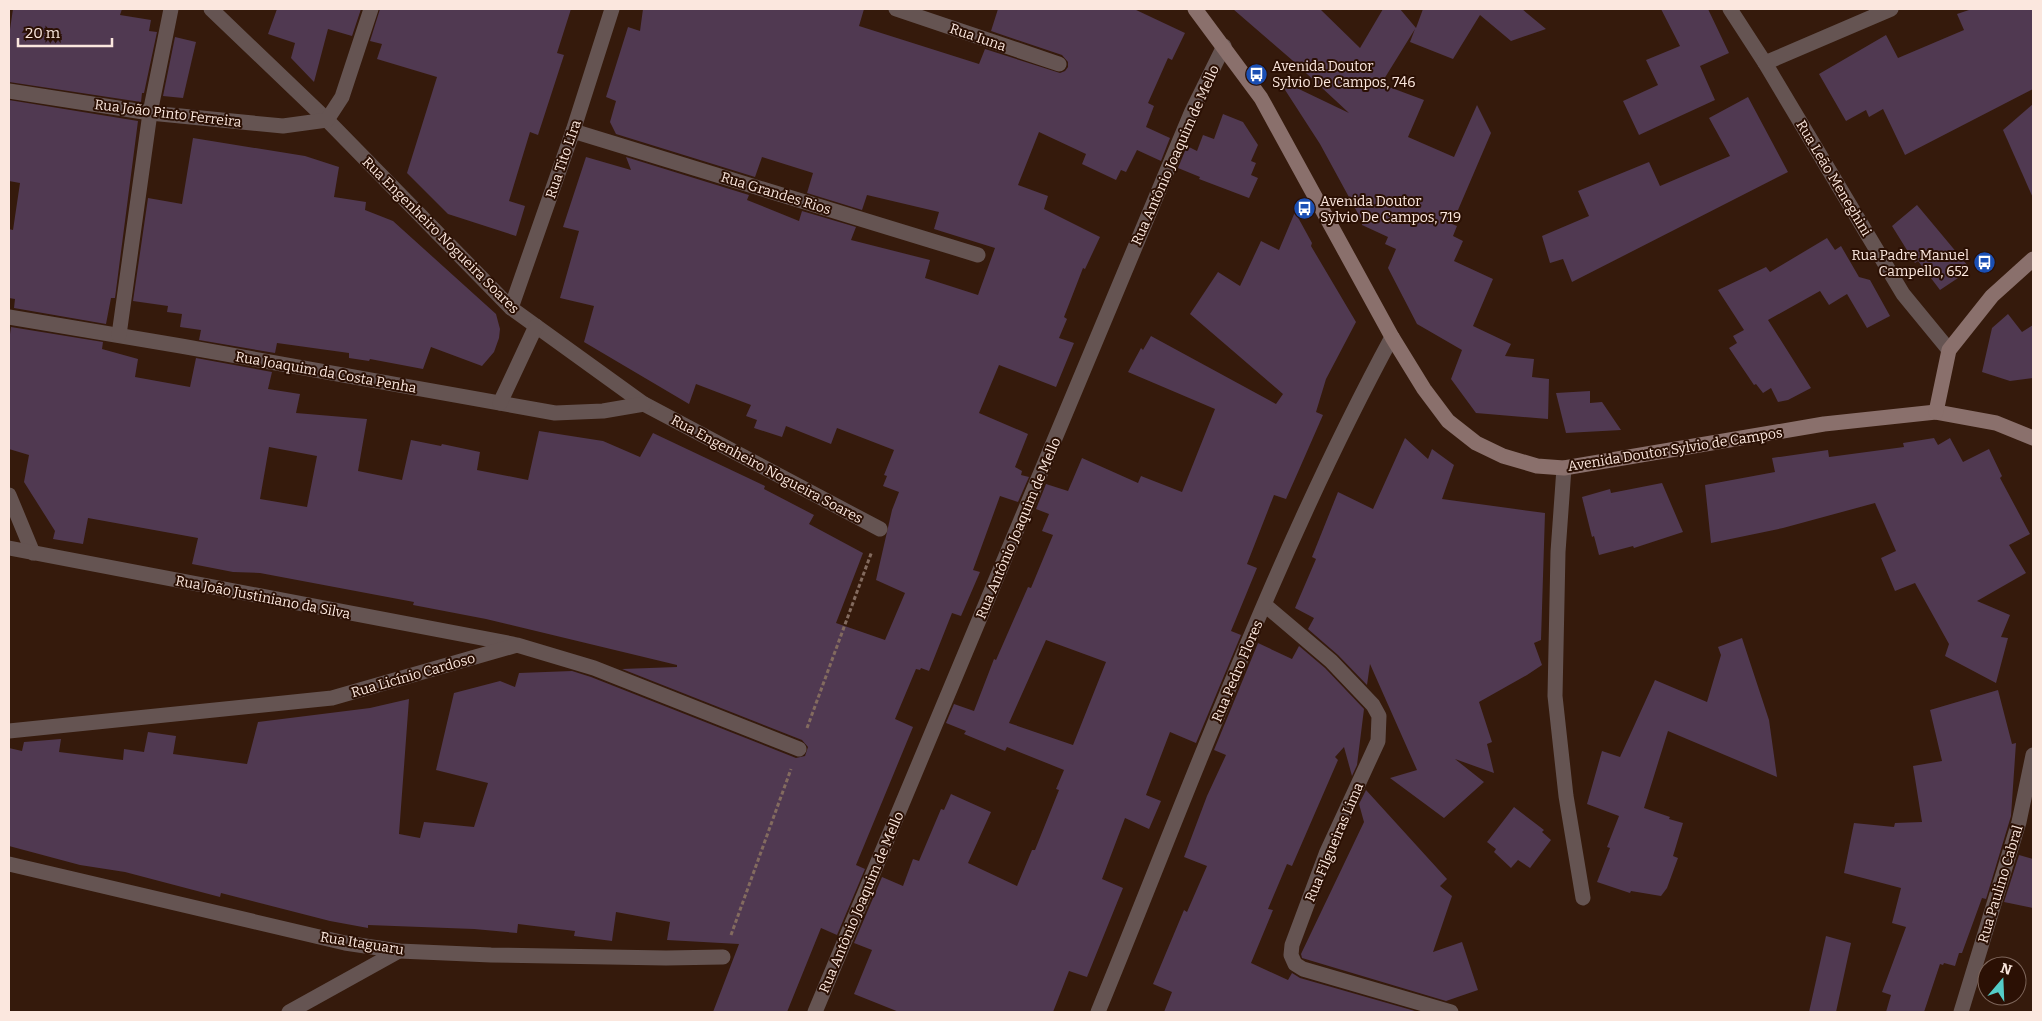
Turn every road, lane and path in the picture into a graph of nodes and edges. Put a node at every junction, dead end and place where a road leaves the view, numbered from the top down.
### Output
1 (171, 9) edge
2 (211, 9) edge
3 (371, 9) edge
4 (612, 9) edge
5 (896, 9) edge
6 (1196, 9) edge
7 (1730, 9) edge
8 (1884, 10) edge
9 (1224, 46) junction
10 (1765, 63) junction
11 (1059, 64) dead end
12 (9, 90) edge
13 (150, 113) junction
14 (327, 120) junction
15 (573, 131) junction
16 (978, 255) dead end
17 (2033, 258) edge
18 (511, 308) junction
19 (9, 317) edge
20 (536, 326) junction
21 (118, 335) junction
22 (1392, 337) junction
23 (1949, 350) junction
24 (500, 403) junction
25 (644, 404) junction
26 (1936, 412) junction
27 (2033, 438) edge
28 (1564, 468) junction
29 (9, 495) edge
30 (880, 529) dead end
31 (9, 548) edge
32 (33, 553) junction
33 (1265, 605) junction
34 (517, 645) junction
35 (9, 731) edge
36 (799, 749) dead end
37 (2033, 755) edge
38 (9, 864) edge
39 (1583, 898) dead end
40 (398, 951) junction
41 (723, 957) dead end
42 (289, 1012) edge
43 (815, 1012) edge
44 (1098, 1012) edge
45 (1451, 1012) edge
46 (1961, 1012) edge

1 - 13 street
2 - 14 street, Rua Engenheiro Nogueira Soares
3 - 14 street
4 - 15 street, Rua Tito LIra
5 - 11 street, Rua Iuna
6 - 9 main road, Avenida Doutor Sylvio de Campos
7 - 10 street, Rua Leão Meneghini
8 - 10 street
9 - 22 main road, Avenida Doutor Sylvio de Campos
9 - 43 street, Rua Antônio Joaquim de Mello
10 - 23 street, Rua Leão Meneghini
12 - 13 street, Rua João Pinto Ferreira
13 - 14 street, Rua João Pinto Ferreira
13 - 21 street
14 - 18 street, Rua Engenheiro Nogueira Soares
15 - 16 street, Rua Grandes Rios
15 - 18 street, Rua Tito LIra
17 - 23 main road
18 - 20 street, Rua Engenheiro Nogueira Soares
19 - 21 street, Rua Joaquim da Costa Penha
20 - 24 street
20 - 25 street, Rua Engenheiro Nogueira Soares
21 - 24 street, Rua Joaquim da Costa Penha
22 - 28 main road, Avenida Doutor Sylvio de Campos
22 - 33 street, Rua Pedro Flores
23 - 26 main road
24 - 25 street, Rua Joaquim da Costa Penha
25 - 30 street, Rua Engenheiro Nogueira Soares
26 - 27 main road, Avenida Doutor Sylvio de Campos
26 - 28 main road, Avenida Doutor Sylvio de Campos
28 - 39 street
29 - 32 street
31 - 32 street, Rua João Justiniano da Silva
32 - 34 street, Rua João Justiniano da Silva
33 - 44 street, Rua Pedro Flores
33 - 45 street, Rua Filgueiras Lima
34 - 35 street, Rua Licínio Cardoso
34 - 36 street
37 - 46 street, Rua Paulino Cabral
38 - 40 street, Rua Itaguaru
40 - 41 street, Rua Itaguaru
40 - 42 street

